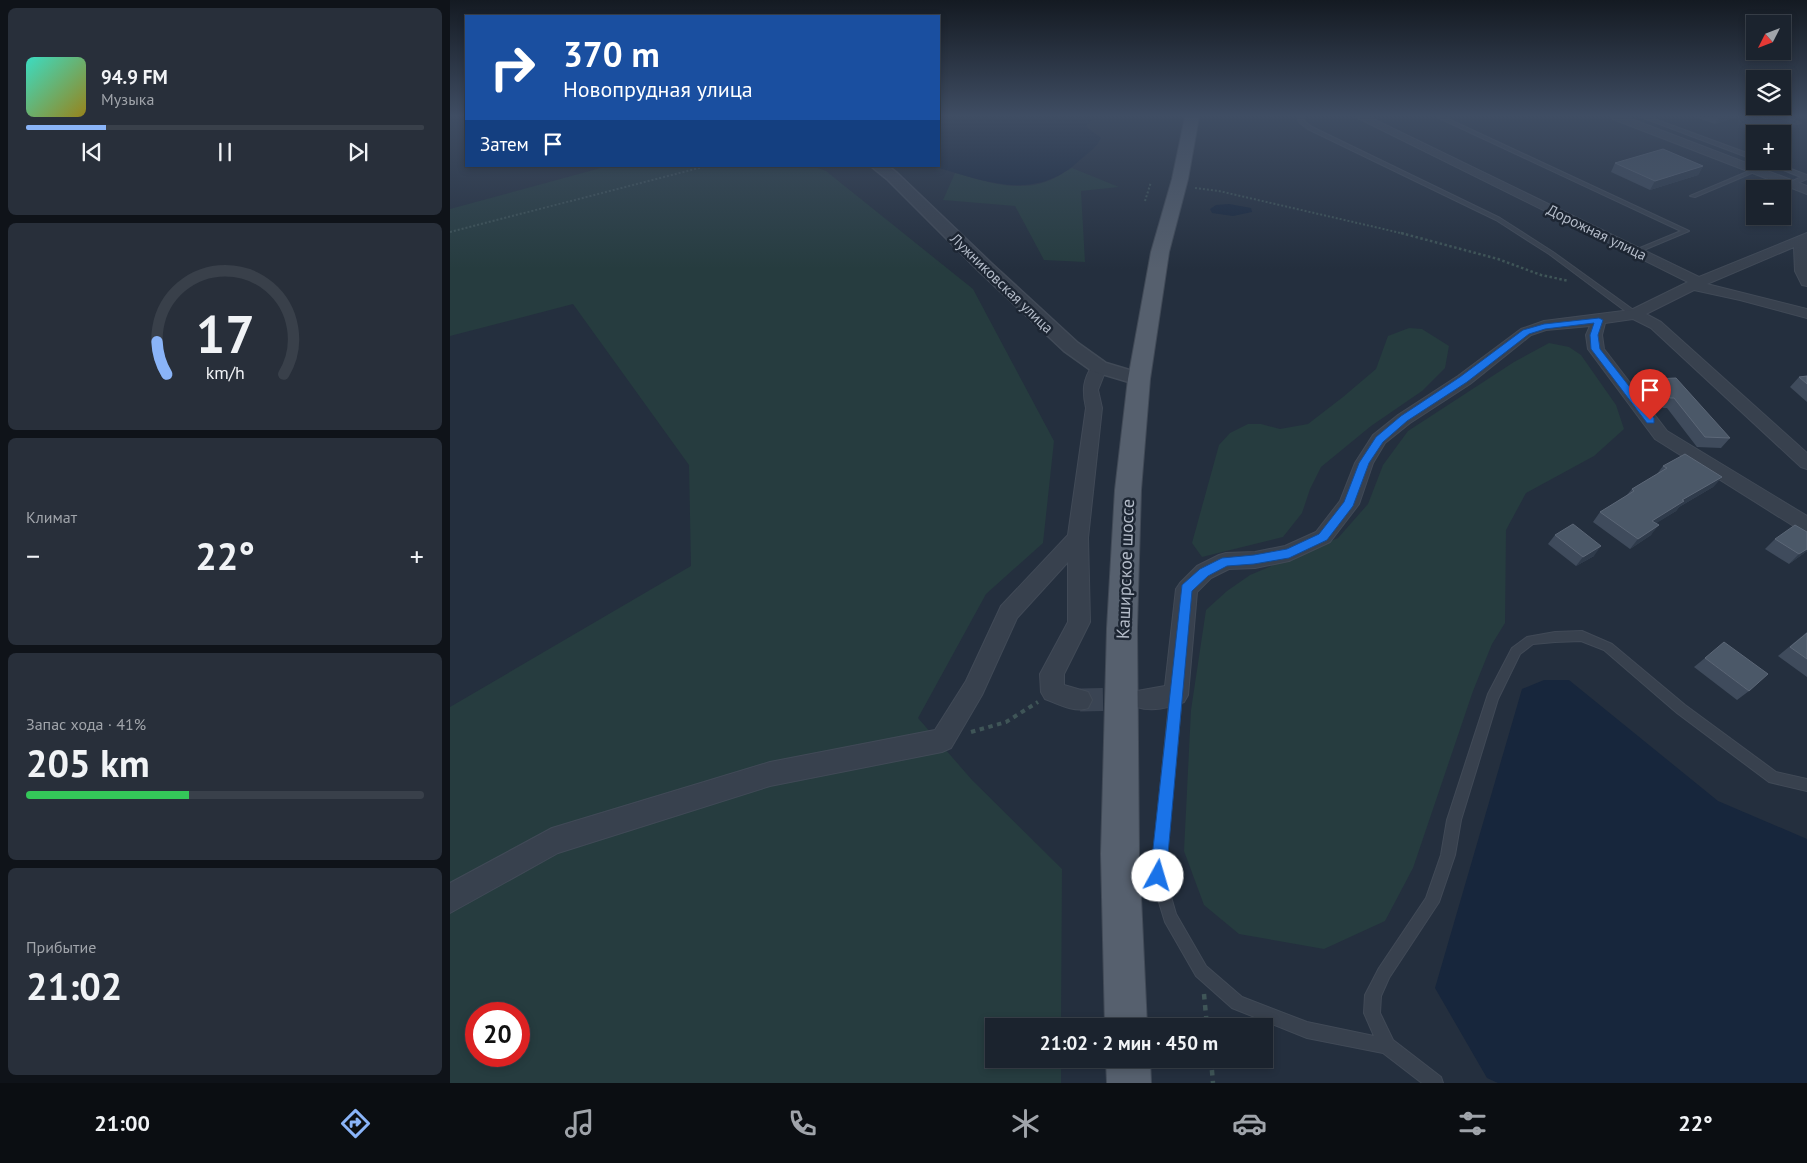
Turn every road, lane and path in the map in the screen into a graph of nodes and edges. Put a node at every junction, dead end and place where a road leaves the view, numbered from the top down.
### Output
1 (701, 168) edge
2 (880, 168) edge
3 (1182, 168) edge
4 (1392, 168) edge
5 (1467, 168) edge
6 (1549, 168) edge
7 (1756, 170) joint
8 (1788, 170) edge
9 (1807, 177) edge
10 (1781, 180) edge
11 (1151, 182) dead end
12 (1791, 184) joint
13 (1190, 187) dead end
14 (1807, 190) edge
15 (1693, 196) dead end
16 (1145, 201) dead end
17 (450, 232) edge
18 (1803, 240) edge
19 (1637, 251) junction
20 (1807, 282) edge
21 (1695, 284) junction
22 (1597, 286) junction
23 (1635, 314) junction
24 (1807, 314) edge
25 (1599, 320) junction
26 (1099, 367) junction
27 (1139, 380) junction
28 (1807, 463) edge
29 (1807, 525) edge
30 (1078, 538) junction
31 (1053, 692) junction
32 (1176, 695) junction
33 (1145, 699) tunnel mouth
34 (1080, 700) tunnel mouth
35 (942, 740) junction
36 (1807, 785) edge
37 (450, 899) edge
38 (1202, 971) junction
39 (1126, 1018) edge
40 (1206, 1018) edge
41 (1387, 1046) junction
42 (1128, 1068) edge
43 (1212, 1068) edge
44 (1128, 1083) edge
45 (1213, 1083) edge
46 (1435, 1083) edge

1 - 17 path
2 - 26 street, Лужниковская улица
3 - 27 main road, Каширское шоссе
4 - 22 lane
5 - 19 street, Дорожная улица
6 - 19 lane
7 - 10 street
7 - 15 lane
8 - 9 lane
9 - 12 lane
11 - 16 path
12 - 14 street
13 - 22 path
18 - 20 street
18 - 21 street
19 - 21 street, Дорожная улица
21 - 23 street
21 - 24 street, Дорожная улица
22 - 23 lane
23 - 25 street
23 - 28 street
25 - 29 street
25 - 32 street
26 - 27 street, Лужниковская улица
26 - 30 street
27 - 39 main road, Каширское шоссе
30 - 31 street
30 - 35 street
31 - 34 street
31 - 35 path
32 - 33 street
32 - 38 lane
35 - 37 street
36 - 41 lane
38 - 40 path
38 - 41 lane
41 - 46 lane
42 - 44 main road
43 - 45 path

